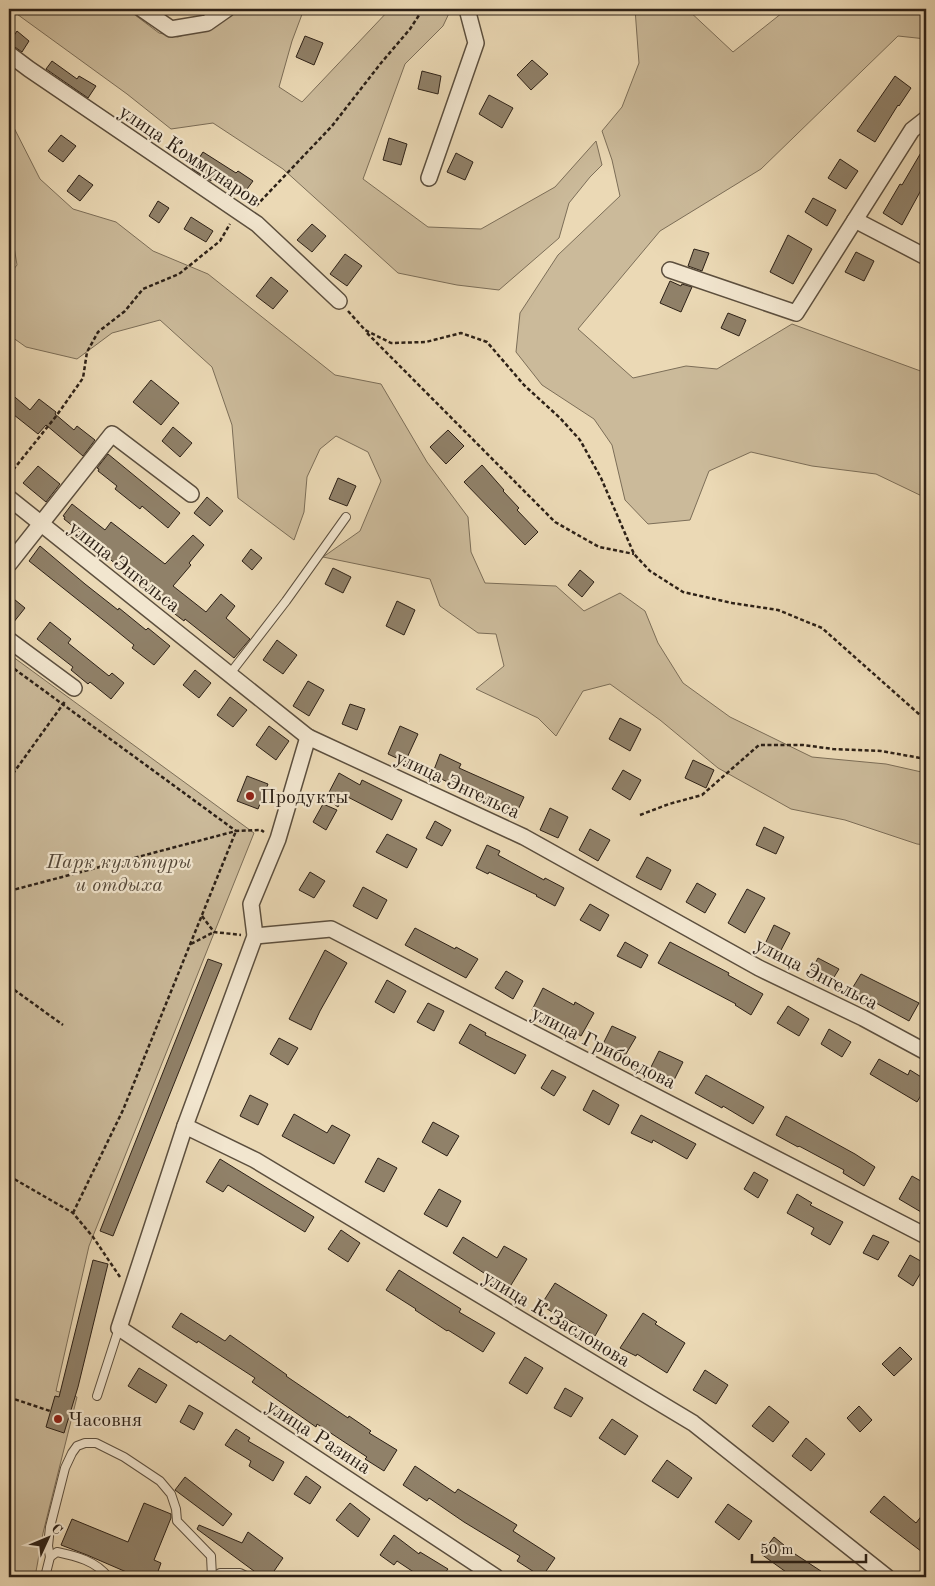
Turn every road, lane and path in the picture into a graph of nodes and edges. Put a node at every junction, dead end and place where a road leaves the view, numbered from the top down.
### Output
1 (142, 9) edge
2 (227, 9) edge
3 (423, 9) edge
4 (468, 9) edge
5 (9, 54) edge
6 (926, 119) edge
7 (429, 178) dead end
8 (242, 214) junction
9 (854, 220) junction
10 (926, 257) edge
11 (670, 270) dead end
12 (339, 301) joint
13 (365, 330) junction
14 (9, 475) edge
15 (191, 494) dead end
16 (9, 498) edge
17 (346, 517) dead end
18 (40, 524) junction
19 (634, 554) junction
20 (9, 564) edge
21 (9, 640) edge
22 (9, 665) edge
23 (230, 675) junction
24 (74, 688) dead end
25 (62, 704) junction
26 (926, 718) edge
27 (308, 737) junction
28 (926, 759) edge
29 (9, 779) edge
30 (640, 815) dead end
31 (236, 831) junction
32 (278, 839) junction
33 (9, 891) edge
34 (202, 916) junction
35 (214, 932) junction
36 (255, 936) junction
37 (190, 944) junction
38 (9, 986) edge
39 (63, 1025) dead end
40 (926, 1052) edge
41 (185, 1126) junction
42 (9, 1176) edge
43 (73, 1213) junction
44 (926, 1236) edge
45 (131, 1292) junction
46 (119, 1328) junction
47 (97, 1396) dead end
48 (9, 1401) edge
49 (50, 1412) dead end
50 (50, 1557) junction
51 (884, 1576) edge
52 (45, 1577) edge
53 (108, 1577) edge
54 (213, 1577) edge
55 (248, 1577) edge
56 (496, 1577) edge

1 - 2 street
3 - 8 path
4 - 7 street
5 - 8 street, улица Коммунаров
6 - 9 street
8 - 12 street, улица Коммунаров
8 - 14 path
9 - 10 street
9 - 11 street
12 - 13 path
13 - 19 path
13 - 19 path
15 - 18 street
16 - 18 street, улица Энгельса
17 - 23 lane
18 - 20 street
18 - 23 street, улица Энгельса
19 - 26 path
21 - 24 street
22 - 25 path
23 - 27 street, улица Энгельса
25 - 29 path
25 - 31 path
27 - 32 street
27 - 40 street, улица Энгельса
28 - 30 path
31 - 32 path
31 - 33 path
31 - 34 path
32 - 36 street
34 - 35 path
34 - 37 path
35 - 36 path
35 - 37 path
36 - 41 street
36 - 44 street, улица Грибоедова
37 - 43 path
38 - 39 path
41 - 45 street
41 - 51 street, улица К.Заслонова
42 - 43 path
43 - 45 path
45 - 46 street
46 - 47 lane
46 - 56 street, улица Разина
48 - 49 path
50 - 52 lane
50 - 53 lane
50 - 54 lane
54 - 55 lane

